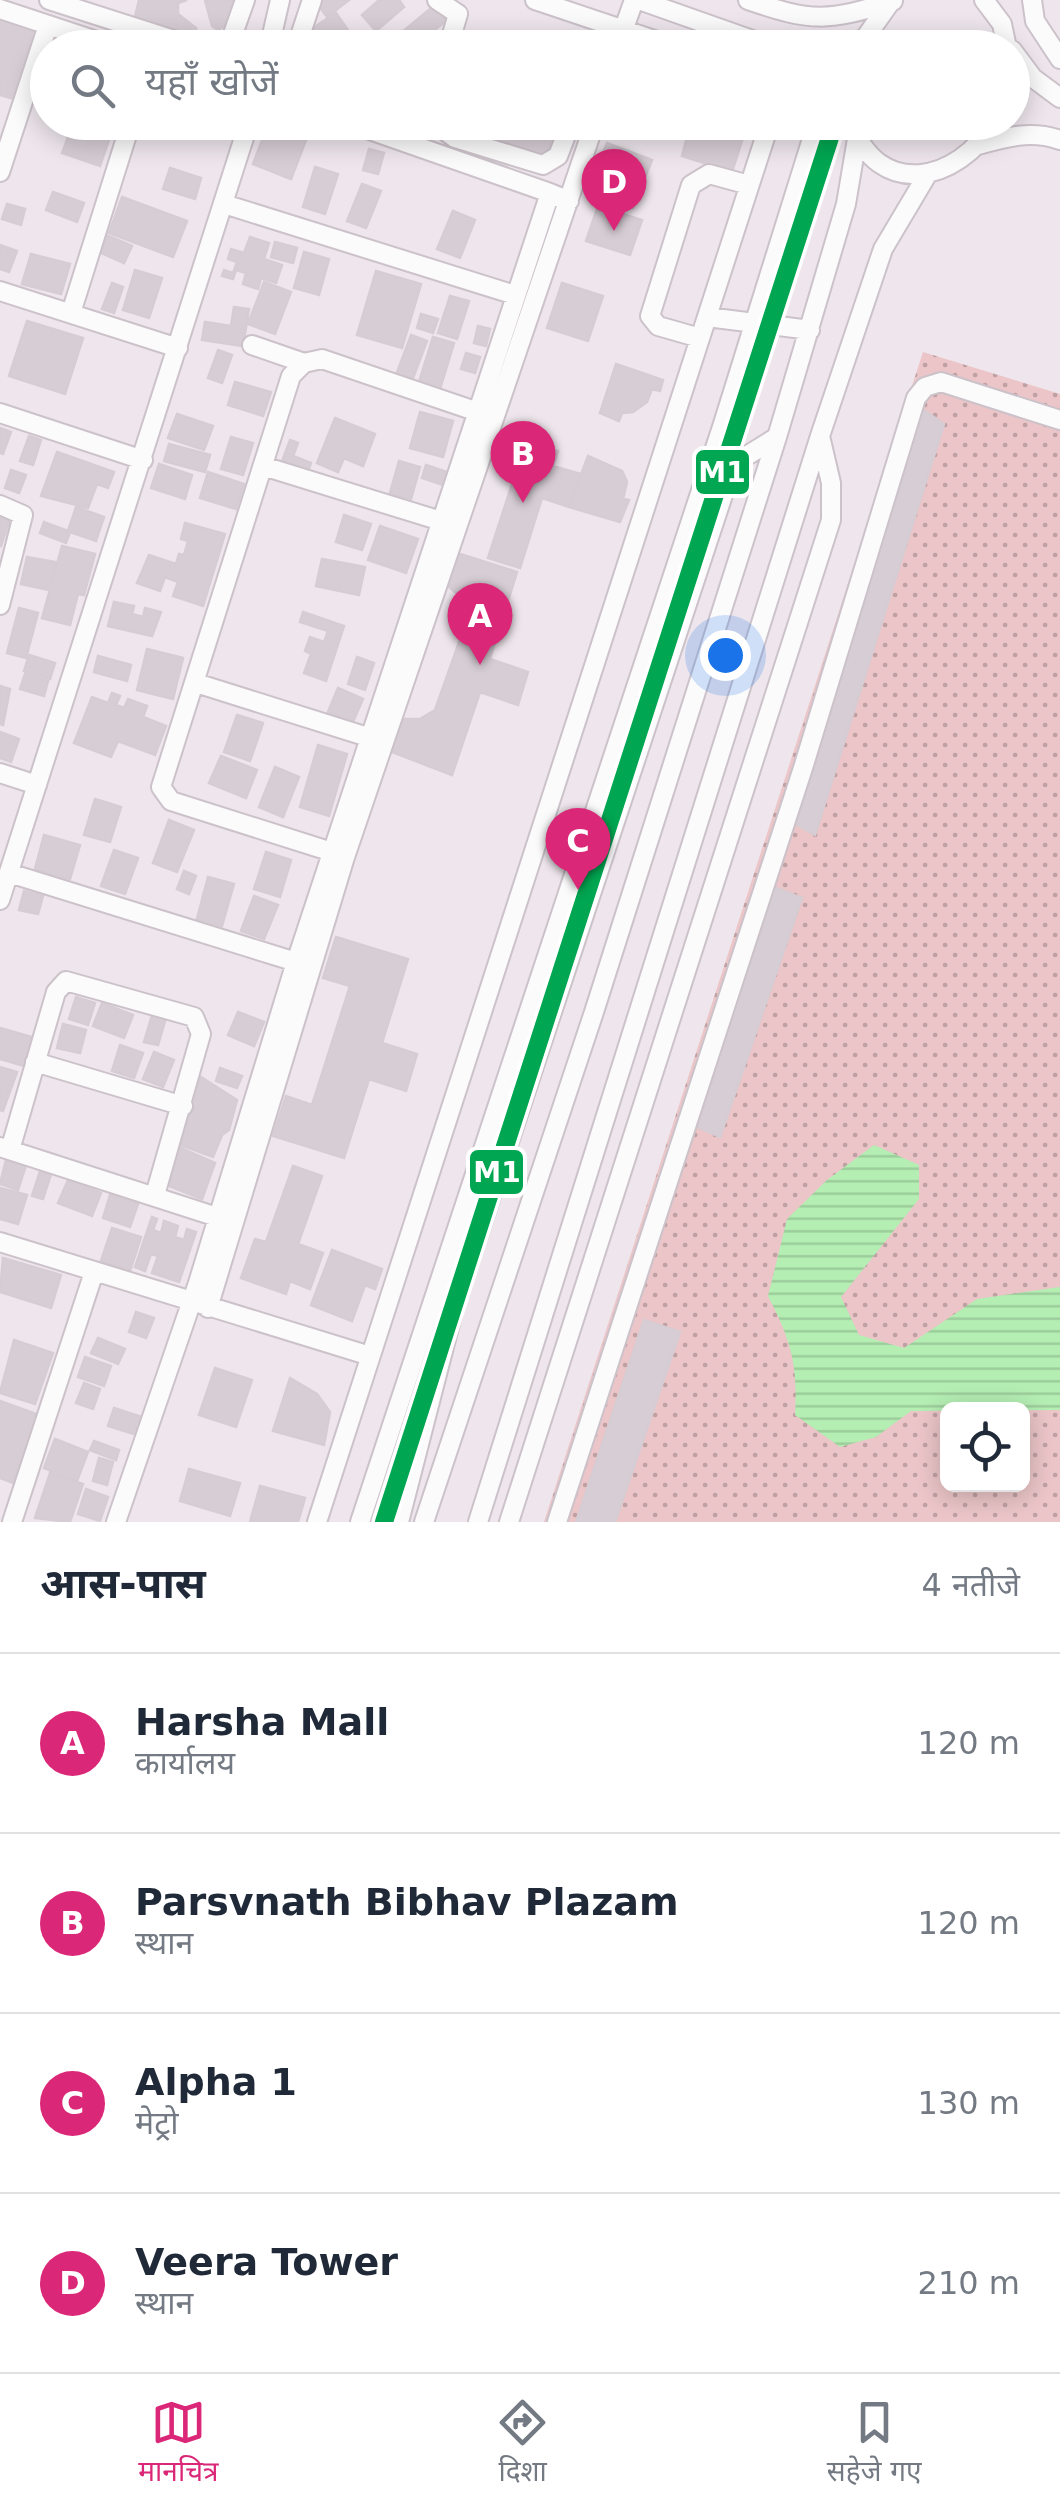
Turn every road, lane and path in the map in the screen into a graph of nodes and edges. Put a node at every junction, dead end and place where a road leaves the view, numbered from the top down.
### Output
1 (49, 0) edge
2 (245, 0) edge
3 (312, 0) edge
4 (438, 0) edge
5 (465, 0) edge
6 (535, 0) edge
7 (637, 0) edge
8 (748, 0) edge
9 (893, 0) edge
10 (1032, 0) edge
11 (988, 3) edge
12 (279, 5) edge
13 (0, 10) edge
14 (302, 22) junction
15 (48, 25) junction
16 (46, 30) edge
17 (63, 30) edge
18 (143, 30) edge
19 (234, 30) edge
20 (273, 30) edge
21 (300, 30) edge
22 (455, 30) edge
23 (456, 30) edge
24 (601, 30) edge
25 (623, 30) edge
26 (723, 30) edge
27 (871, 30) edge
28 (1004, 30) edge
29 (1060, 60) edge
30 (30, 66) edge
31 (1030, 74) edge
32 (1060, 98) edge
33 (9, 113) edge
34 (1030, 134) edge
35 (124, 140) edge
36 (244, 140) edge
37 (398, 140) edge
38 (462, 140) edge
39 (564, 140) edge
40 (589, 140) edge
41 (764, 140) edge
42 (811, 140) edge
43 (853, 140) edge
44 (860, 140) edge
45 (980, 140) edge
46 (995, 140) edge
47 (1060, 140) edge
48 (976, 146) junction
49 (0, 172) edge
50 (927, 175) junction
51 (749, 185) junction
52 (550, 193) junction
53 (569, 200) junction
54 (224, 204) junction
55 (0, 291) edge
56 (515, 295) junction
57 (71, 314) junction
58 (707, 317) junction
59 (755, 326) junction
60 (810, 330) junction
61 (700, 338) junction
62 (252, 344) dead end
63 (178, 348) junction
64 (304, 363) junction
65 (478, 412) junction
66 (0, 413) edge
67 (1060, 420) edge
68 (820, 436) junction
69 (777, 438) junction
70 (143, 460) junction
71 (263, 466) junction
72 (0, 506) edge
73 (441, 521) junction
74 (0, 605) edge
75 (196, 683) junction
76 (372, 738) junction
77 (0, 773) edge
78 (37, 785) junction
79 (332, 852) junction
80 (9, 873) junction
81 (0, 900) edge
82 (296, 962) junction
83 (35, 1062) junction
84 (183, 1106) junction
85 (5, 1149) edge
86 (155, 1195) junction
87 (218, 1218) junction
88 (0, 1242) edge
89 (94, 1272) junction
90 (200, 1305) junction
91 (368, 1355) junction
92 (12, 1522) edge
93 (116, 1522) edge
94 (316, 1522) edge
95 (360, 1522) edge
96 (399, 1522) edge
97 (424, 1522) edge
98 (478, 1522) edge
99 (508, 1522) edge
100 (557, 1522) edge

1 - 18 street
2 - 19 street
3 - 14 street
4 - 22 street
5 - 23 street
6 - 24 street
7 - 25 street
7 - 26 street
8 - 9 street
9 - 27 street
10 - 29 street
11 - 28 street
12 - 14 street
12 - 20 street
13 - 15 street
14 - 21 street
15 - 16 street
15 - 17 street
30 - 33 street
31 - 32 street
33 - 49 street
34 - 47 street
35 - 57 street
36 - 54 street
37 - 52 street
38 - 39 street
40 - 53 street
41 - 51 street
42 - 59 street
43 - 60 street
44 - 50 street
45 - 48 street
46 - 48 street
48 - 50 street
50 - 68 street
51 - 58 street
51 - 61 street
52 - 53 street
52 - 56 street
53 - 90 street
54 - 56 street
54 - 63 street
55 - 57 street
56 - 65 street
57 - 63 street
58 - 59 street
58 - 61 street
59 - 60 street
59 - 95 street
60 - 69 street
61 - 91 street
62 - 64 street
63 - 70 street
64 - 65 street
64 - 71 street
65 - 73 street
66 - 70 street
67 - 100 street
68 - 98 street
68 - 99 street
69 - 96 street
69 - 97 street
70 - 78 street
71 - 73 street
71 - 75 street
72 - 74 street
73 - 76 street
75 - 76 street
75 - 79 street
76 - 79 street
77 - 78 street
78 - 80 street
79 - 82 street
80 - 81 street
80 - 82 street
82 - 87 street
83 - 84 street
83 - 84 street
83 - 85 street
84 - 86 street
85 - 86 street
86 - 87 street
87 - 90 street
88 - 89 street
89 - 90 street
89 - 92 street
90 - 91 street
90 - 93 street
91 - 94 street

